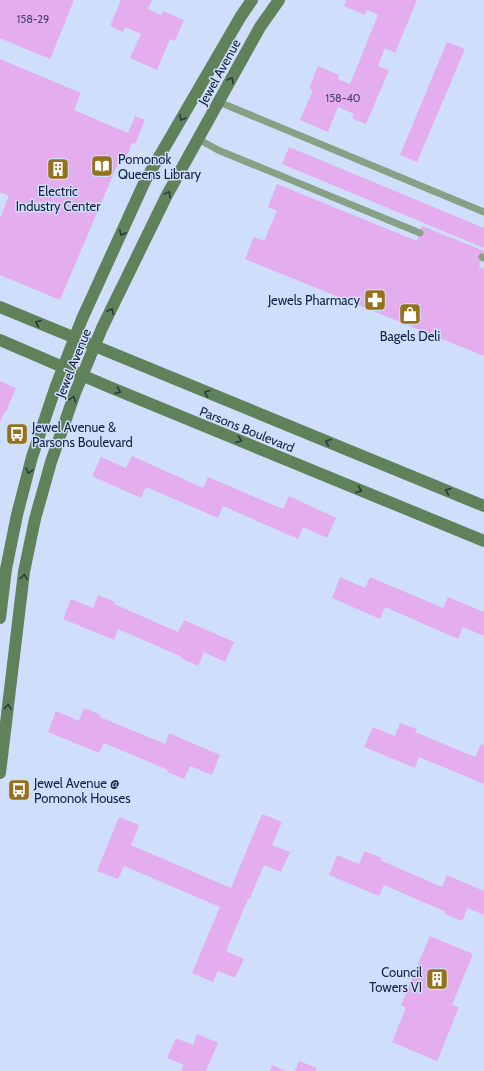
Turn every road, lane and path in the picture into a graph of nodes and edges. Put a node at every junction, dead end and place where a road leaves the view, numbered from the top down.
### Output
1 (252, 0) edge
2 (279, 0) edge
3 (218, 102) junction
4 (198, 139) junction
5 (484, 212) edge
6 (420, 233) dead end
7 (0, 307) edge
8 (74, 338) junction
9 (0, 340) edge
10 (95, 346) junction
11 (63, 367) junction
12 (82, 376) junction
13 (484, 506) edge
14 (484, 541) edge
15 (0, 618) edge
16 (0, 773) edge

1 -> 8 street, Jewel Avenue
3 -> 2 street, Jewel Avenue
3 - 4 street, Jewel Avenue
3 - 5 lane
4 - 6 lane
10 -> 4 street, Jewel Avenue
8 -> 7 street, Parsons Boulevard
8 - 10 street, Parsons Boulevard
8 - 11 street, Jewel Avenue
9 - 11 street, Parsons Boulevard
10 - 12 street, Jewel Avenue
13 -> 10 street, Parsons Boulevard
11 - 12 street, Parsons Boulevard
11 -> 15 street, Jewel Avenue
12 -> 14 street, Parsons Boulevard
16 -> 12 street, Jewel Avenue

